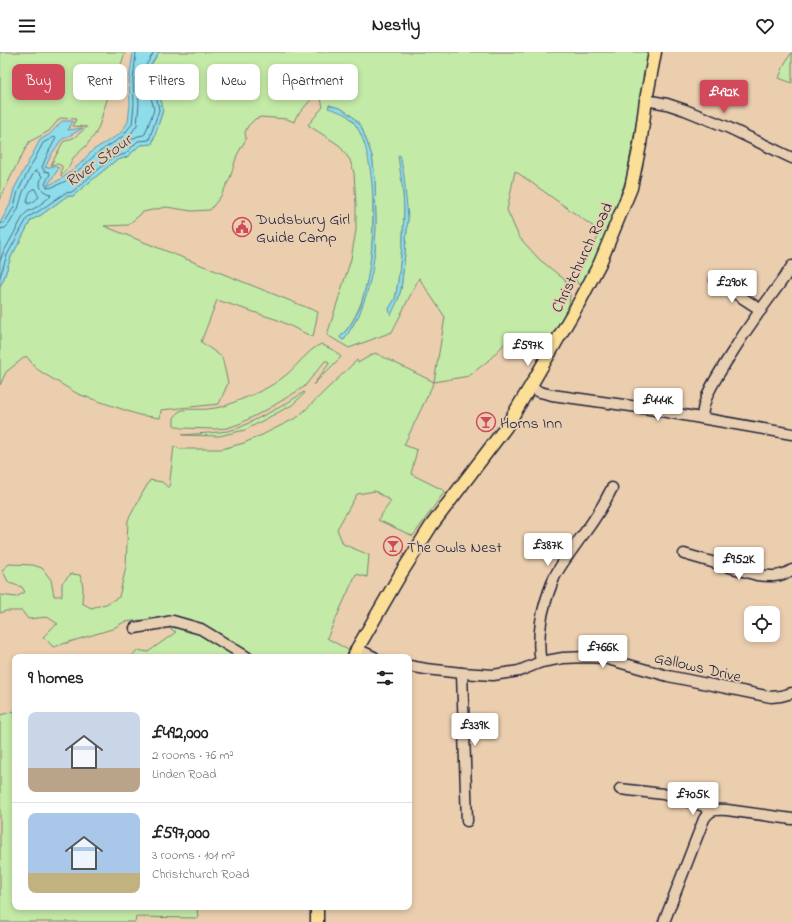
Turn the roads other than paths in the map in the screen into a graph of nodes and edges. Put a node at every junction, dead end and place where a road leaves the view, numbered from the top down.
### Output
1 (655, 52) edge
2 (646, 100) junction
3 (792, 158) edge
4 (792, 266) edge
5 (715, 280) dead end
6 (760, 310) junction
7 (530, 387) junction
8 (702, 418) junction
9 (792, 434) edge
10 (612, 488) dead end
11 (684, 554) dead end
12 (792, 570) edge
13 (135, 628) dead end
14 (356, 653) edge
15 (242, 654) edge
16 (541, 662) junction
17 (412, 667) edge
18 (462, 673) junction
19 (792, 693) edge
20 (620, 789) dead end
21 (709, 812) junction
22 (792, 819) edge
23 (467, 821) dead end
24 (664, 922) edge

1 - 2 main road, Christchurch Road
2 - 3 street
2 - 7 main road, Christchurch Road
4 - 6 street
5 - 6 street
6 - 8 street
7 - 8 street
7 - 14 main road, Christchurch Road
8 - 9 street
10 - 16 street
11 - 12 street
13 - 15 street
16 - 18 street, Gallows Drive
16 - 19 street, Gallows Drive
17 - 18 street, Gallows Drive
18 - 23 street
20 - 21 street
21 - 22 street
21 - 24 street

